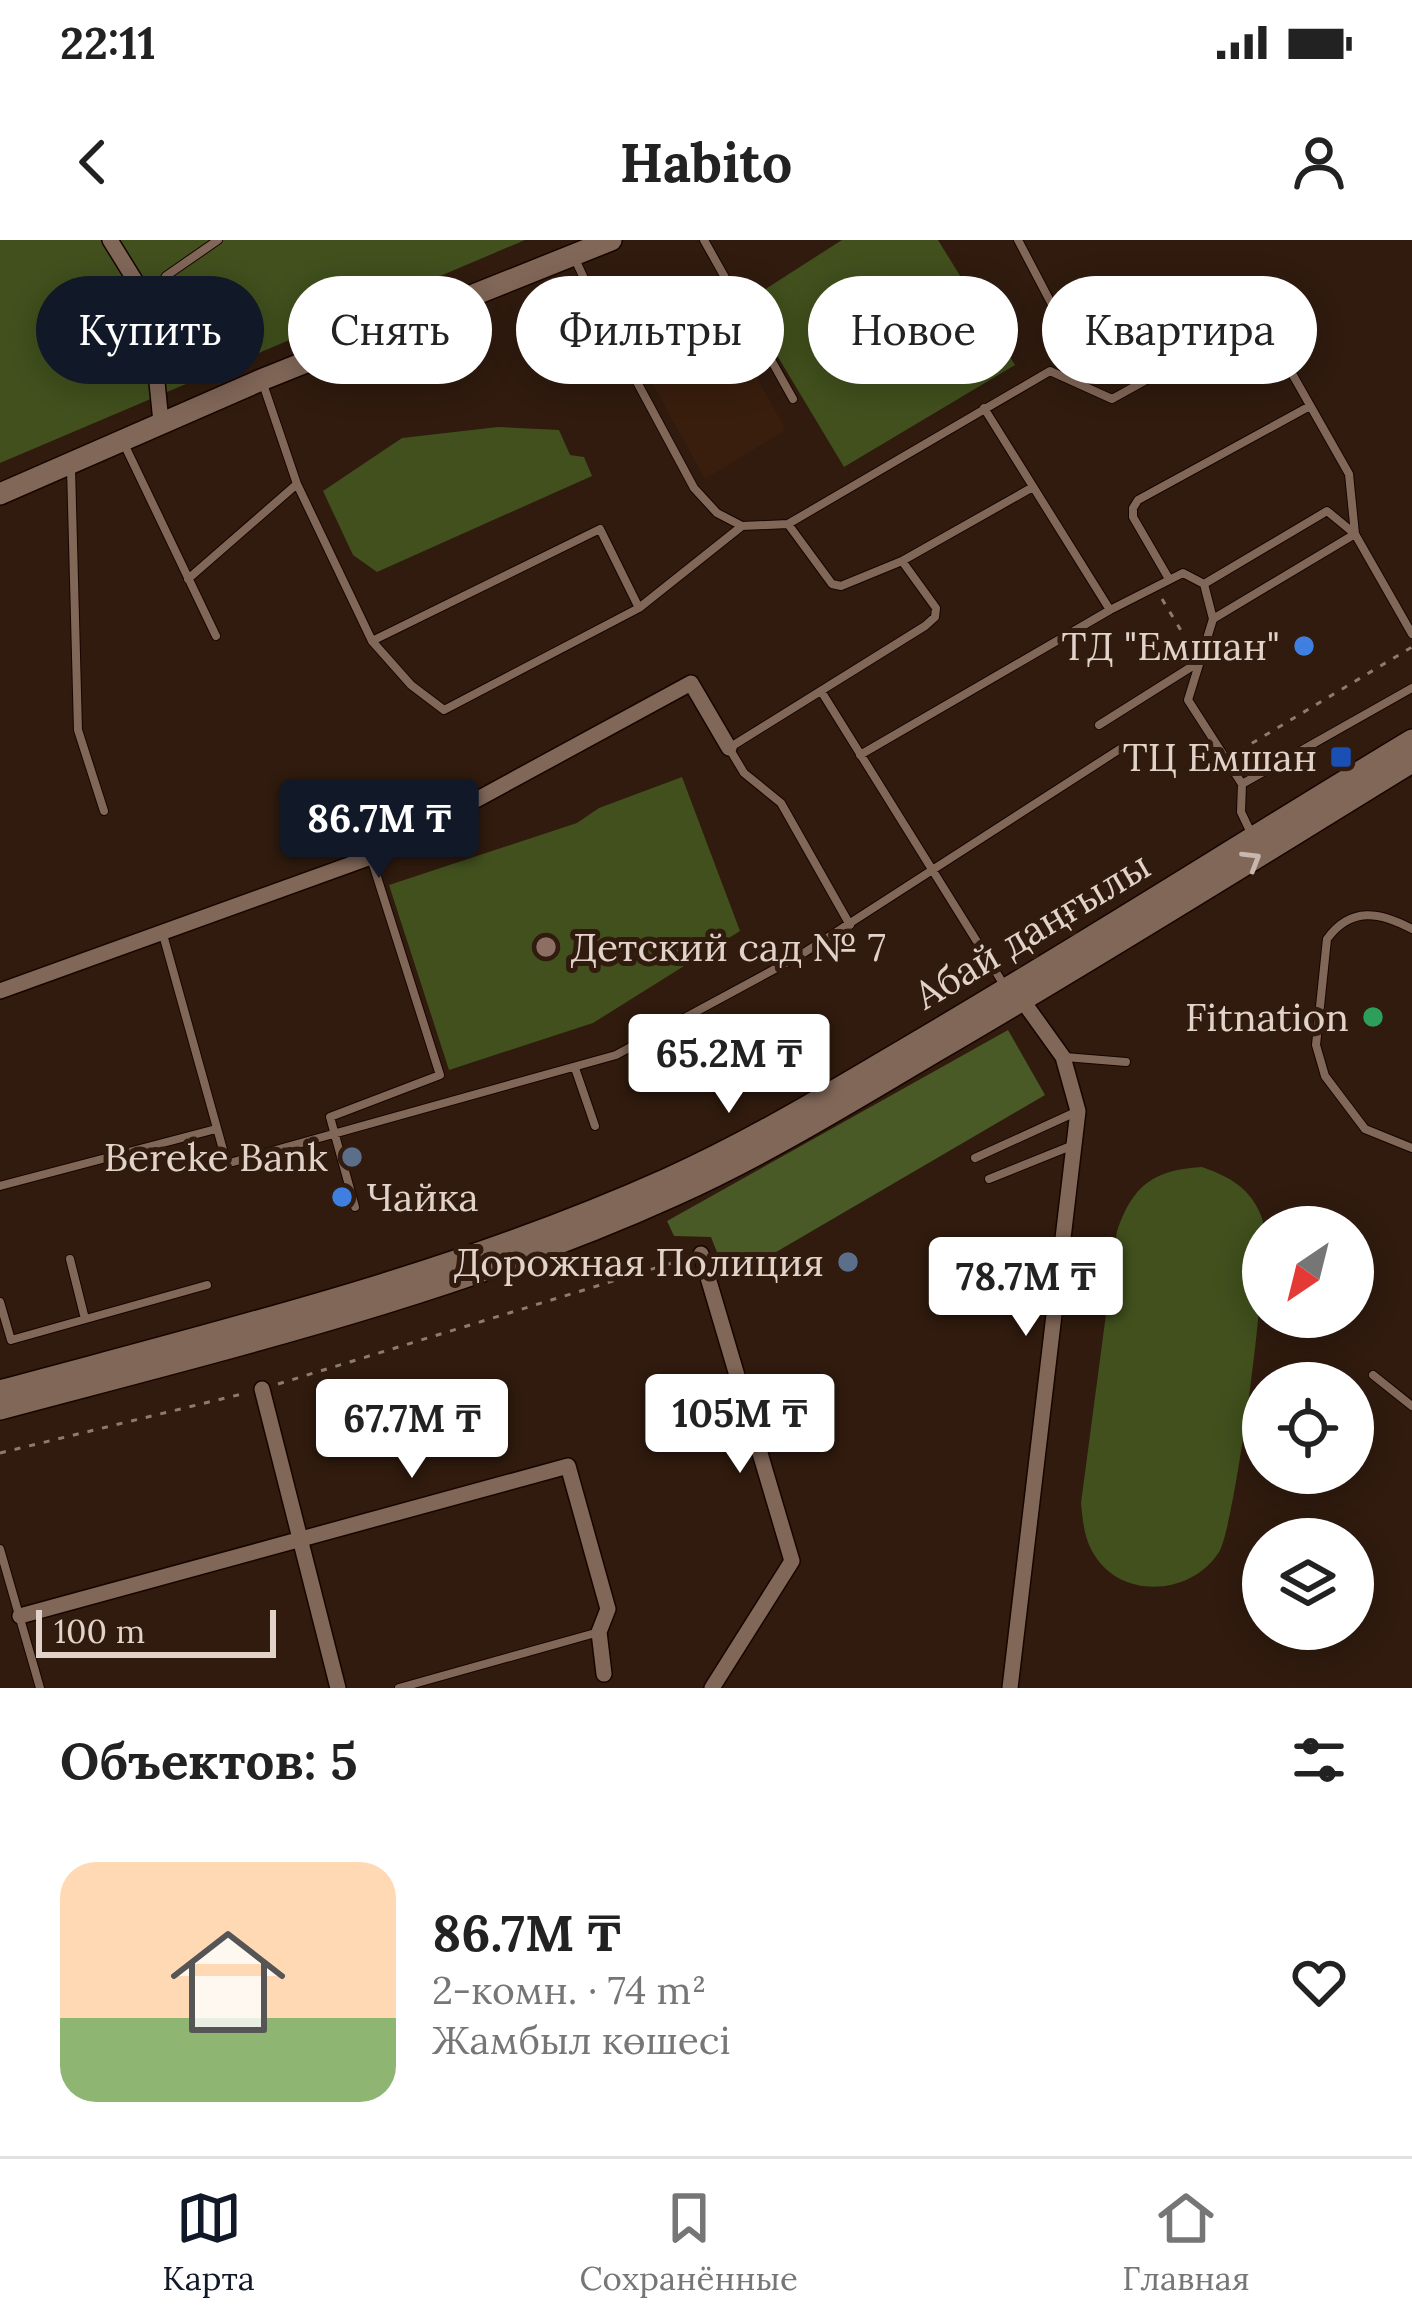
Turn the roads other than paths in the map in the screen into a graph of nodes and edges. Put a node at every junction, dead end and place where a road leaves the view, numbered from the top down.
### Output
1 (110, 240) edge
2 (218, 240) edge
3 (610, 240) edge
4 (704, 240) edge
5 (1018, 240) edge
6 (574, 256) junction
7 (132, 276) edge
8 (165, 276) edge
9 (1042, 286) edge
10 (264, 379) edge
11 (157, 384) edge
12 (251, 384) edge
13 (262, 384) edge
14 (794, 399) dead end
15 (1310, 406) junction
16 (984, 408) junction
17 (161, 422) junction
18 (122, 439) junction
19 (70, 461) junction
20 (298, 484) junction
21 (1033, 487) junction
22 (0, 494) edge
23 (788, 524) junction
24 (742, 526) junction
25 (1355, 534) junction
26 (902, 561) junction
27 (188, 579) junction
28 (1170, 579) junction
29 (1204, 584) junction
30 (639, 608) junction
31 (1110, 610) junction
32 (1213, 619) junction
33 (1412, 634) edge
34 (216, 636) dead end
35 (372, 641) junction
36 (1199, 662) junction
37 (1412, 688) edge
38 (821, 691) junction
39 (1099, 725) dead end
40 (1412, 740) edge
41 (729, 748) junction
42 (1120, 749) dead end
43 (860, 755) junction
44 (1412, 762) edge
45 (1241, 784) junction
46 (104, 812) dead end
47 (1253, 837) junction
48 (371, 857) junction
49 (932, 874) junction
50 (1412, 916) edge
51 (850, 925) junction
52 (1408, 926) edge
53 (162, 929) junction
54 (0, 991) edge
55 (1016, 994) junction
56 (1063, 1057) junction
57 (1126, 1062) dead end
58 (575, 1068) junction
59 (1078, 1111) junction
60 (595, 1126) dead end
61 (216, 1129) junction
62 (335, 1134) junction
63 (1074, 1145) junction
64 (1412, 1148) edge
65 (975, 1158) dead end
66 (227, 1164) junction
67 (208, 1169) dead end
68 (989, 1179) dead end
69 (0, 1186) edge
70 (355, 1208) dead end
71 (701, 1254) road end
72 (70, 1259) dead end
73 (206, 1285) dead end
74 (0, 1302) edge
75 (85, 1319) junction
76 (1374, 1376) edge
77 (262, 1389) road end
78 (0, 1391) edge
79 (1412, 1406) edge
80 (0, 1409) edge
81 (300, 1538) junction
82 (0, 1549) edge
83 (20, 1616) junction
84 (599, 1633) junction
85 (604, 1674) dead end
86 (40, 1688) edge
87 (338, 1688) edge
88 (399, 1688) edge
89 (712, 1688) edge
90 (1010, 1688) edge

1 - 7 street
2 - 8 lane
3 - 6 main road
4 - 14 lane
5 - 9 lane
6 - 10 main road
6 - 24 lane
11 - 17 street
12 - 17 main road
13 - 20 lane
15 - 16 lane
15 - 25 lane
15 - 28 lane
16 - 21 lane
16 - 23 lane
17 - 18 main road
18 - 19 main road
18 - 27 lane
19 - 22 main road
19 - 46 lane
20 - 27 lane
20 - 35 lane
21 - 26 lane
21 - 31 lane
23 - 24 lane
23 - 26 lane
24 - 30 lane
25 - 29 lane
25 - 32 lane
25 - 33 lane
26 - 38 lane
27 - 34 lane
28 - 29 lane
28 - 31 lane
29 - 32 lane
30 - 35 lane
30 - 35 lane
31 - 43 lane
32 - 36 lane
36 - 39 lane
36 - 45 lane
37 - 45 lane
38 - 41 lane
38 - 43 lane
40 - 47 main road, Абай даңғылы
41 - 48 street
41 - 51 lane
42 - 49 lane
43 - 49 lane
55 -> 44 main road, Абай даңғылы
45 - 47 lane
47 - 55 main road, Абай даңғылы
48 - 53 street
48 - 62 lane
49 - 51 lane
49 - 55 lane
50 - 52 lane
51 - 58 lane
52 - 64 lane
53 - 54 street
53 - 61 lane
55 - 56 street
55 - 78 main road, Абай даңғылы
55 - 80 main road, Абай даңғылы
56 - 57 lane
56 - 59 street
58 - 60 lane
58 - 62 lane
59 - 63 street
59 - 65 lane
61 - 66 lane
61 - 69 lane
62 - 66 lane
62 - 70 lane
63 - 68 lane
63 - 90 street
66 - 67 lane
71 - 89 street
72 - 75 lane
73 - 75 lane
74 - 75 lane
76 - 79 lane
77 - 81 street
81 - 83 street
81 - 84 street
81 - 87 street
82 - 83 lane
83 - 86 lane
84 - 85 street
84 - 88 lane

